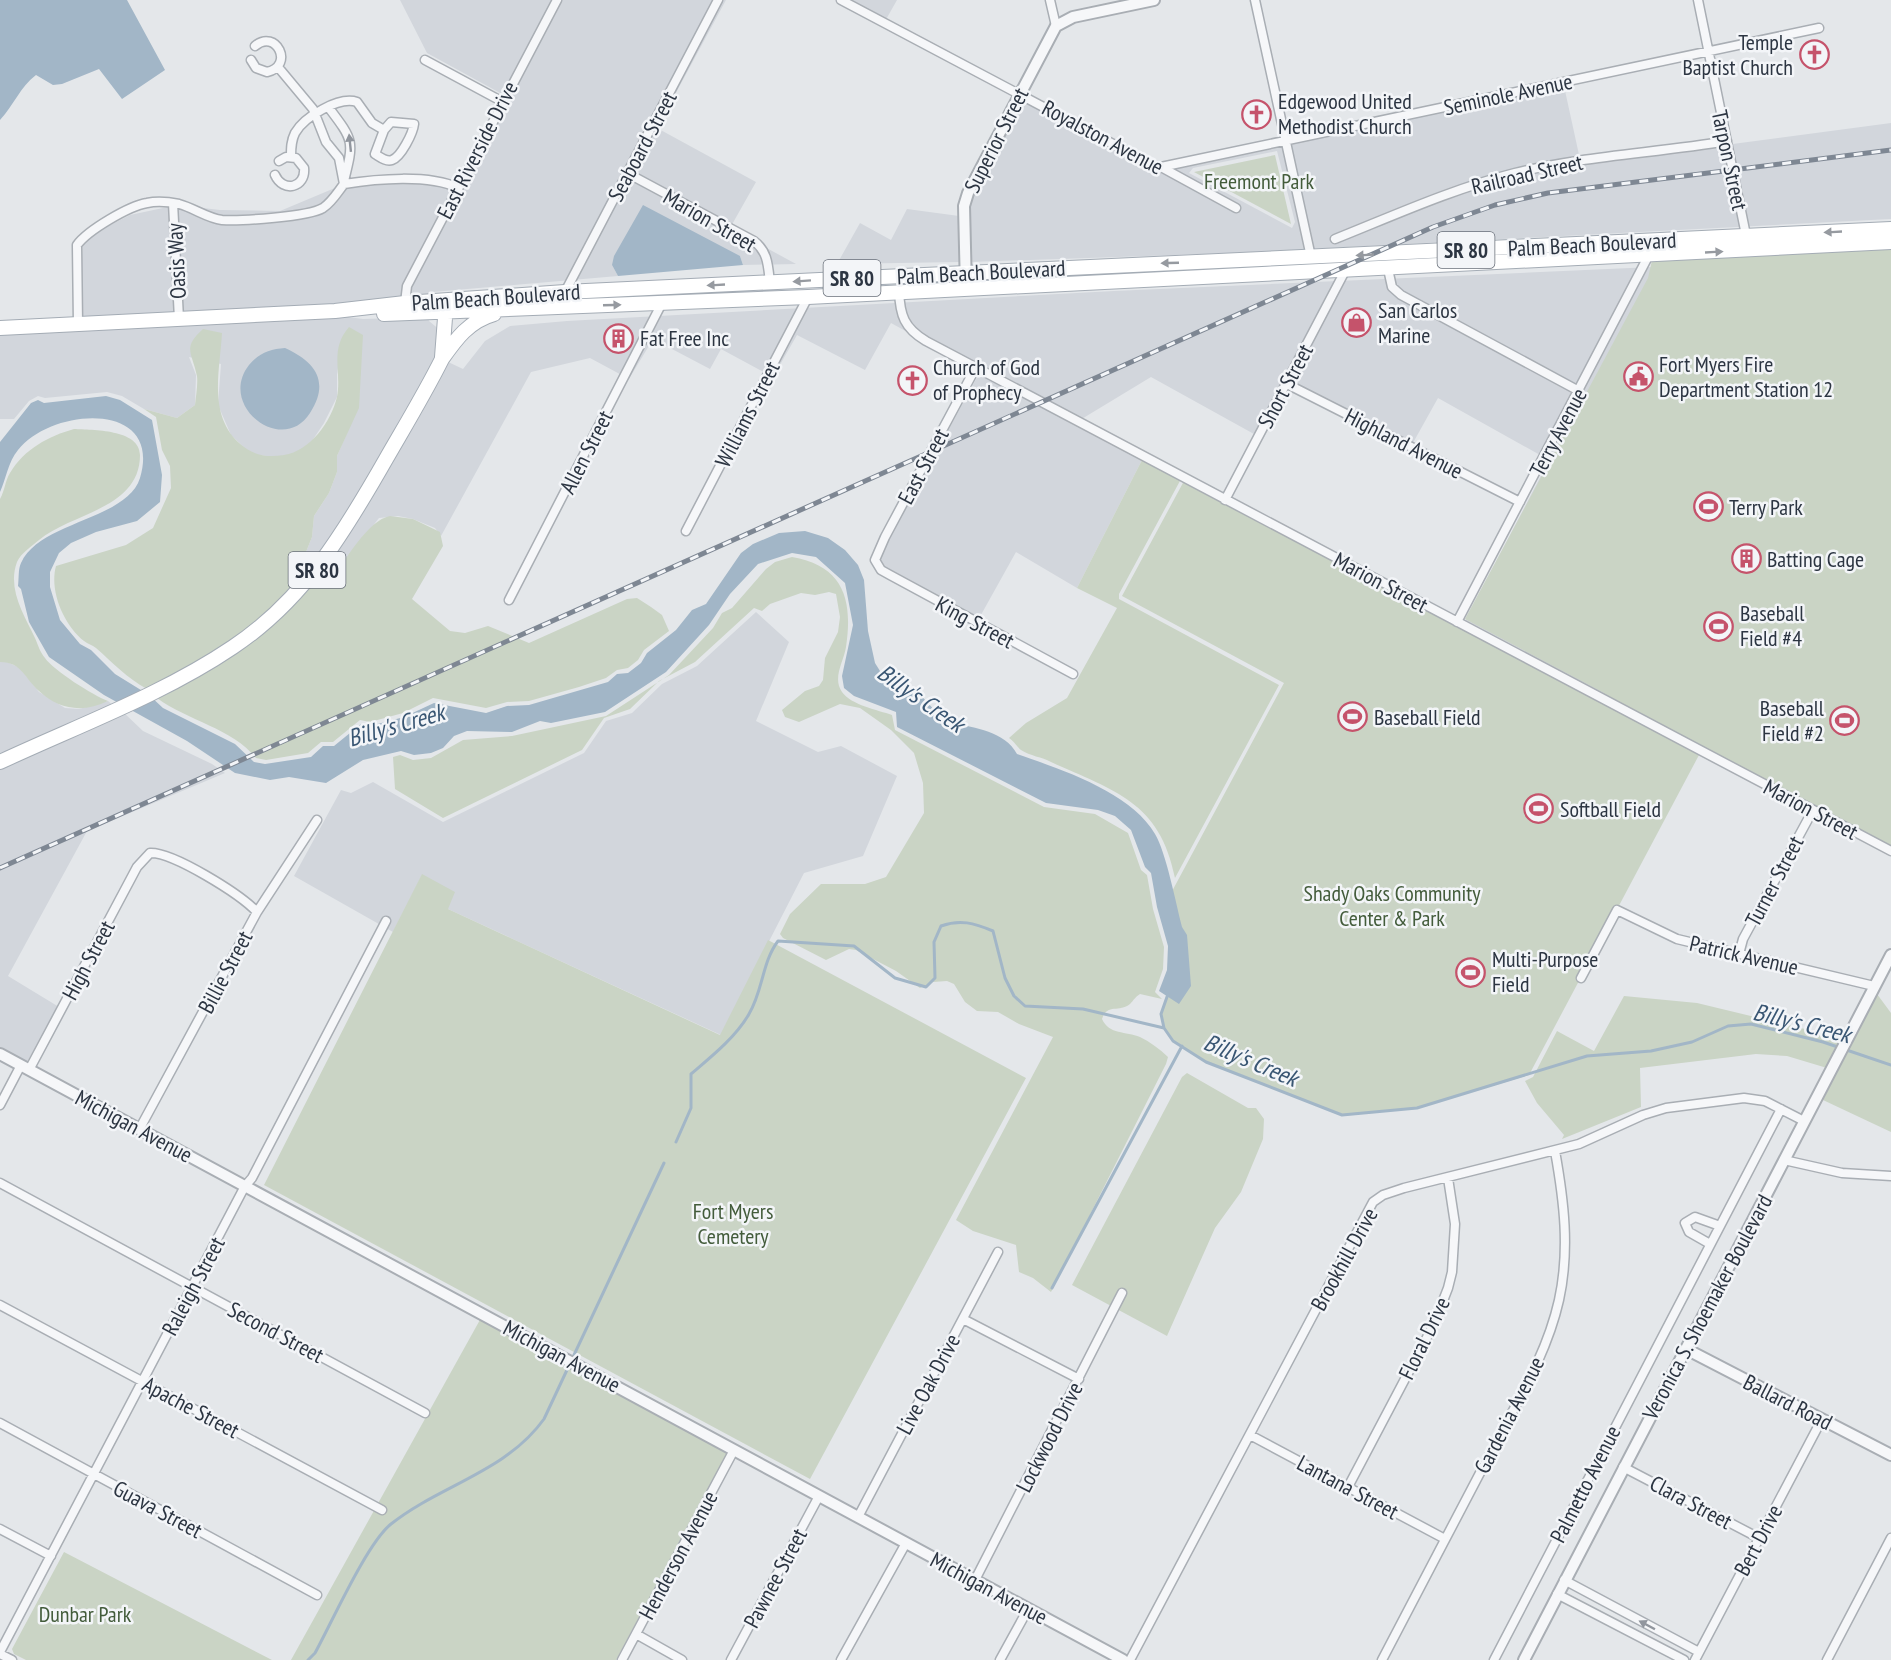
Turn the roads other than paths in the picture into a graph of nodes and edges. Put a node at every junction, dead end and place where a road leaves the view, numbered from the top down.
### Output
1 (557, 0) edge
2 (718, 0) edge
3 (842, 0) edge
4 (1050, 0) edge
5 (1154, 0) edge
6 (1255, 0) edge
7 (1698, 0) edge
8 (1056, 26) junction
9 (1819, 28) dead end
10 (255, 46) dead end
11 (1708, 50) junction
12 (251, 60) dead end
13 (425, 60) dead end
14 (278, 67) junction
15 (1019, 93) junction
16 (502, 102) junction
17 (329, 108) junction
18 (315, 115) junction
19 (384, 130) junction
20 (1287, 140) junction
21 (1727, 141) junction
22 (291, 156) junction
23 (279, 161) dead end
24 (1161, 167) junction
25 (627, 173) junction
26 (275, 175) dead end
27 (344, 184) junction
28 (458, 189) junction
29 (173, 203) junction
30 (1236, 208) dead end
31 (1891, 229) edge
32 (1335, 239) dead end
33 (1657, 240) junction
34 (1891, 242) edge
35 (1747, 243) junction
36 (1477, 250) junction
37 (1650, 255) junction
38 (1311, 257) junction
39 (1388, 269) junction
40 (1345, 271) junction
41 (965, 272) junction
42 (1202, 277) junction
43 (770, 283) junction
44 (691, 287) junction
45 (966, 288) junction
46 (899, 291) junction
47 (566, 292) junction
48 (808, 297) junction
49 (405, 303) junction
50 (662, 303) junction
51 (446, 306) junction
52 (512, 309) junction
53 (340, 311) junction
54 (179, 319) junction
55 (78, 324) junction
56 (0, 328) edge
57 (442, 359) junction
58 (976, 367) junction
59 (1287, 384) junction
60 (1579, 391) junction
61 (1225, 500) junction
62 (1521, 502) junction
63 (686, 531) dead end
64 (879, 566) joint
65 (509, 600) dead end
66 (1457, 622) junction
67 (1073, 674) dead end
68 (0, 762) edge
69 (1813, 810) junction
70 (317, 820) dead end
71 (1891, 851) edge
72 (257, 912) junction
73 (386, 921) dead end
74 (1739, 954) junction
75 (1891, 955) edge
76 (1581, 978) dead end
77 (1874, 986) junction
78 (0, 1054) edge
79 (25, 1067) junction
80 (0, 1105) edge
81 (1781, 1109) junction
82 (1804, 1121) junction
83 (140, 1128) junction
84 (1555, 1151) junction
85 (1784, 1160) junction
86 (1891, 1176) edge
87 (1448, 1178) junction
88 (0, 1183) edge
89 (245, 1186) junction
90 (1720, 1227) junction
91 (1710, 1244) junction
92 (998, 1252) dead end
93 (192, 1287) junction
94 (1122, 1293) dead end
95 (0, 1305) edge
96 (963, 1319) junction
97 (1686, 1349) junction
98 (1079, 1379) junction
99 (143, 1381) junction
100 (425, 1413) dead end
101 (1822, 1419) junction
102 (0, 1423) edge
103 (1250, 1435) junction
104 (734, 1449) junction
105 (1891, 1455) edge
106 (1623, 1467) junction
107 (94, 1474) junction
108 (1348, 1487) junction
109 (819, 1496) junction
110 (382, 1510) dead end
111 (858, 1517) junction
112 (0, 1529) edge
113 (1759, 1538) junction
114 (1891, 1538) edge
115 (1445, 1539) junction
116 (906, 1543) junction
117 (51, 1556) junction
118 (975, 1580) junction
119 (1564, 1581) junction
120 (1557, 1594) junction
121 (317, 1595) dead end
122 (1028, 1609) junction
123 (636, 1634) junction
124 (0, 1653) edge
125 (1697, 1656) edge
126 (12, 1660) edge
127 (622, 1660) edge
128 (682, 1660) edge
129 (731, 1660) edge
130 (841, 1660) edge
131 (1000, 1660) edge
132 (1124, 1660) edge
133 (1130, 1660) edge
134 (1382, 1660) edge
135 (1494, 1660) edge
136 (1524, 1660) edge
137 (1684, 1660) edge
138 (1827, 1660) edge

1 - 16 street, East Riverside Drive
2 - 25 street, Seaboard Street
3 - 15 street, Royalston Avenue
4 - 8 street
5 - 8 street
6 - 20 street
7 - 11 street, Tarpon Street
8 - 15 street, Superior Street
9 - 11 street, Seminole Avenue
10 - 14 street
11 - 20 street, Seminole Avenue
11 - 21 street, Tarpon Street
12 - 14 street
13 - 16 street
14 - 18 street
15 - 24 street, Royalston Avenue
15 - 41 street, Superior Street
16 - 28 street, East Riverside Drive
17 - 18 street
17 - 19 street
27 -> 17 street
18 - 22 street
18 - 27 street
19 - 19 street
20 - 24 street, Seminole Avenue
20 - 38 street
21 - 32 street, Railroad Street
21 - 35 street, Tarpon Street
22 - 23 street
22 - 26 street
24 - 30 street, Royalston Avenue
25 - 43 street, Marion Street
25 - 47 street, Seaboard Street
27 - 28 street
27 - 29 street
28 - 49 street, East Riverside Drive
29 - 54 street, Oasis Way
29 - 55 street
31 -> 35 main road, Palm Beach Boulevard / SR 80
33 - 35 main road, Palm Beach Boulevard / SR 80
33 - 36 main road, Palm Beach Boulevard / SR 80
33 - 37 street, Terry Avenue
34 - 35 main road, Palm Beach Boulevard / SR 80
37 -> 35 main road, Palm Beach Boulevard / SR 80
36 -> 38 main road, Palm Beach Boulevard / SR 80
36 - 39 main road
37 - 39 main road, Palm Beach Boulevard / SR 80
37 - 60 street, Terry Avenue
38 -> 41 main road, Palm Beach Boulevard / SR 80
38 - 42 main road
39 - 40 main road, Palm Beach Boulevard / SR 80
39 - 60 street
40 - 42 main road, Palm Beach Boulevard / SR 80
40 - 59 street, Short Street
41 -> 43 main road, Palm Beach Boulevard / SR 80
41 - 45 street, Superior Street
42 - 45 main road, Palm Beach Boulevard / SR 80
43 -> 44 main road, Palm Beach Boulevard / SR 80
44 - 47 main road, Palm Beach Boulevard / SR 80
44 - 50 main road
45 - 46 main road, Palm Beach Boulevard / SR 80
46 - 48 main road, Palm Beach Boulevard / SR 80
46 - 58 street, Marion Street
47 - 51 main road, Palm Beach Boulevard / SR 80
48 - 50 main road, Palm Beach Boulevard / SR 80
48 - 63 street, Williams Street
49 - 51 main road, Palm Beach Boulevard / SR 80
49 - 53 main road, Palm Beach Boulevard / SR 80
52 -> 50 main road, Palm Beach Boulevard / SR 80
50 - 65 street, Allen Street
51 - 52 main road
51 - 53 main road
51 - 57 main road
52 - 57 main road, SR 80
53 - 54 main road, Palm Beach Boulevard / SR 80
54 - 55 main road, Palm Beach Boulevard / SR 80
55 - 56 main road, Palm Beach Boulevard / SR 80
57 - 68 main road, SR 80
58 - 61 street, Marion Street
58 - 64 street, East Street
59 - 61 street, Short Street
59 - 62 street, Highland Avenue
60 - 62 street, Terry Avenue
61 - 66 street, Marion Street
62 - 66 street, Terry Avenue
64 - 67 street, King Street
66 - 69 street, Marion Street
69 - 71 street, Marion Street
69 - 74 street, Turner Street
70 - 72 street, Billie Street
72 - 79 street, High Street
72 - 83 street, Billie Street
73 - 89 street, Raleigh Street
74 - 76 street, Patrick Avenue
74 - 77 street, Patrick Avenue
75 - 77 street, Veronica S. Shoemaker Boulevard
77 - 82 street, Veronica S. Shoemaker Boulevard
78 - 79 street, Michigan Avenue
79 - 80 street, High Street
79 - 83 street, Michigan Avenue
81 - 82 street
81 - 84 street, Brookhill Drive
81 - 90 street, Palmetto Avenue
82 - 85 street, Veronica S. Shoemaker Boulevard
83 - 89 street, Michigan Avenue
84 - 87 street, Brookhill Drive
84 - 115 street, Gardenia Avenue
85 - 86 street
85 - 97 street, Veronica S. Shoemaker Boulevard
87 - 103 street, Brookhill Drive
87 - 108 street, Floral Drive
88 - 93 street, Second Street
89 - 93 street, Raleigh Street
89 - 104 street, Michigan Avenue
90 - 91 street, Palmetto Avenue
90 - 91 street
91 - 135 street, Palmetto Avenue
92 - 96 street, Live Oak Drive
93 - 99 street, Raleigh Street
93 - 100 street, Second Street
94 - 98 street, Lockwood Drive
95 - 99 street, Apache Street
96 - 98 street
96 - 111 street, Live Oak Drive
97 - 101 street, Ballard Road
97 - 106 street, Veronica S. Shoemaker Boulevard
98 - 118 street, Lockwood Drive
99 - 107 street, Raleigh Street
99 - 110 street, Apache Street
101 - 105 street, Ballard Road
101 - 113 street, Bert Drive
102 - 107 street, Guava Street
103 - 108 street, Lantana Street
103 - 133 street, Brookhill Drive
104 - 109 street, Michigan Avenue
104 - 123 street, Henderson Avenue
106 - 113 street, Clara Street
106 - 119 street, Veronica S. Shoemaker Boulevard
107 - 117 street, Raleigh Street
107 - 121 street, Guava Street
108 - 115 street, Lantana Street
109 - 111 street, Michigan Avenue
109 - 129 street, Pawnee Street
111 - 116 street, Michigan Avenue
112 - 117 street
113 - 125 street, Bert Drive
114 - 138 street
115 - 134 street, Gardenia Avenue
116 - 118 street, Michigan Avenue
116 - 130 street
117 - 124 street, Raleigh Street
118 - 122 street, Michigan Avenue
119 - 120 street, Veronica S. Shoemaker Boulevard
125 -> 119 street
120 - 136 street, Veronica S. Shoemaker Boulevard
120 - 137 street
122 - 131 street
122 - 132 street, Michigan Avenue
123 - 127 street, Henderson Avenue
123 - 128 street
124 - 126 street

